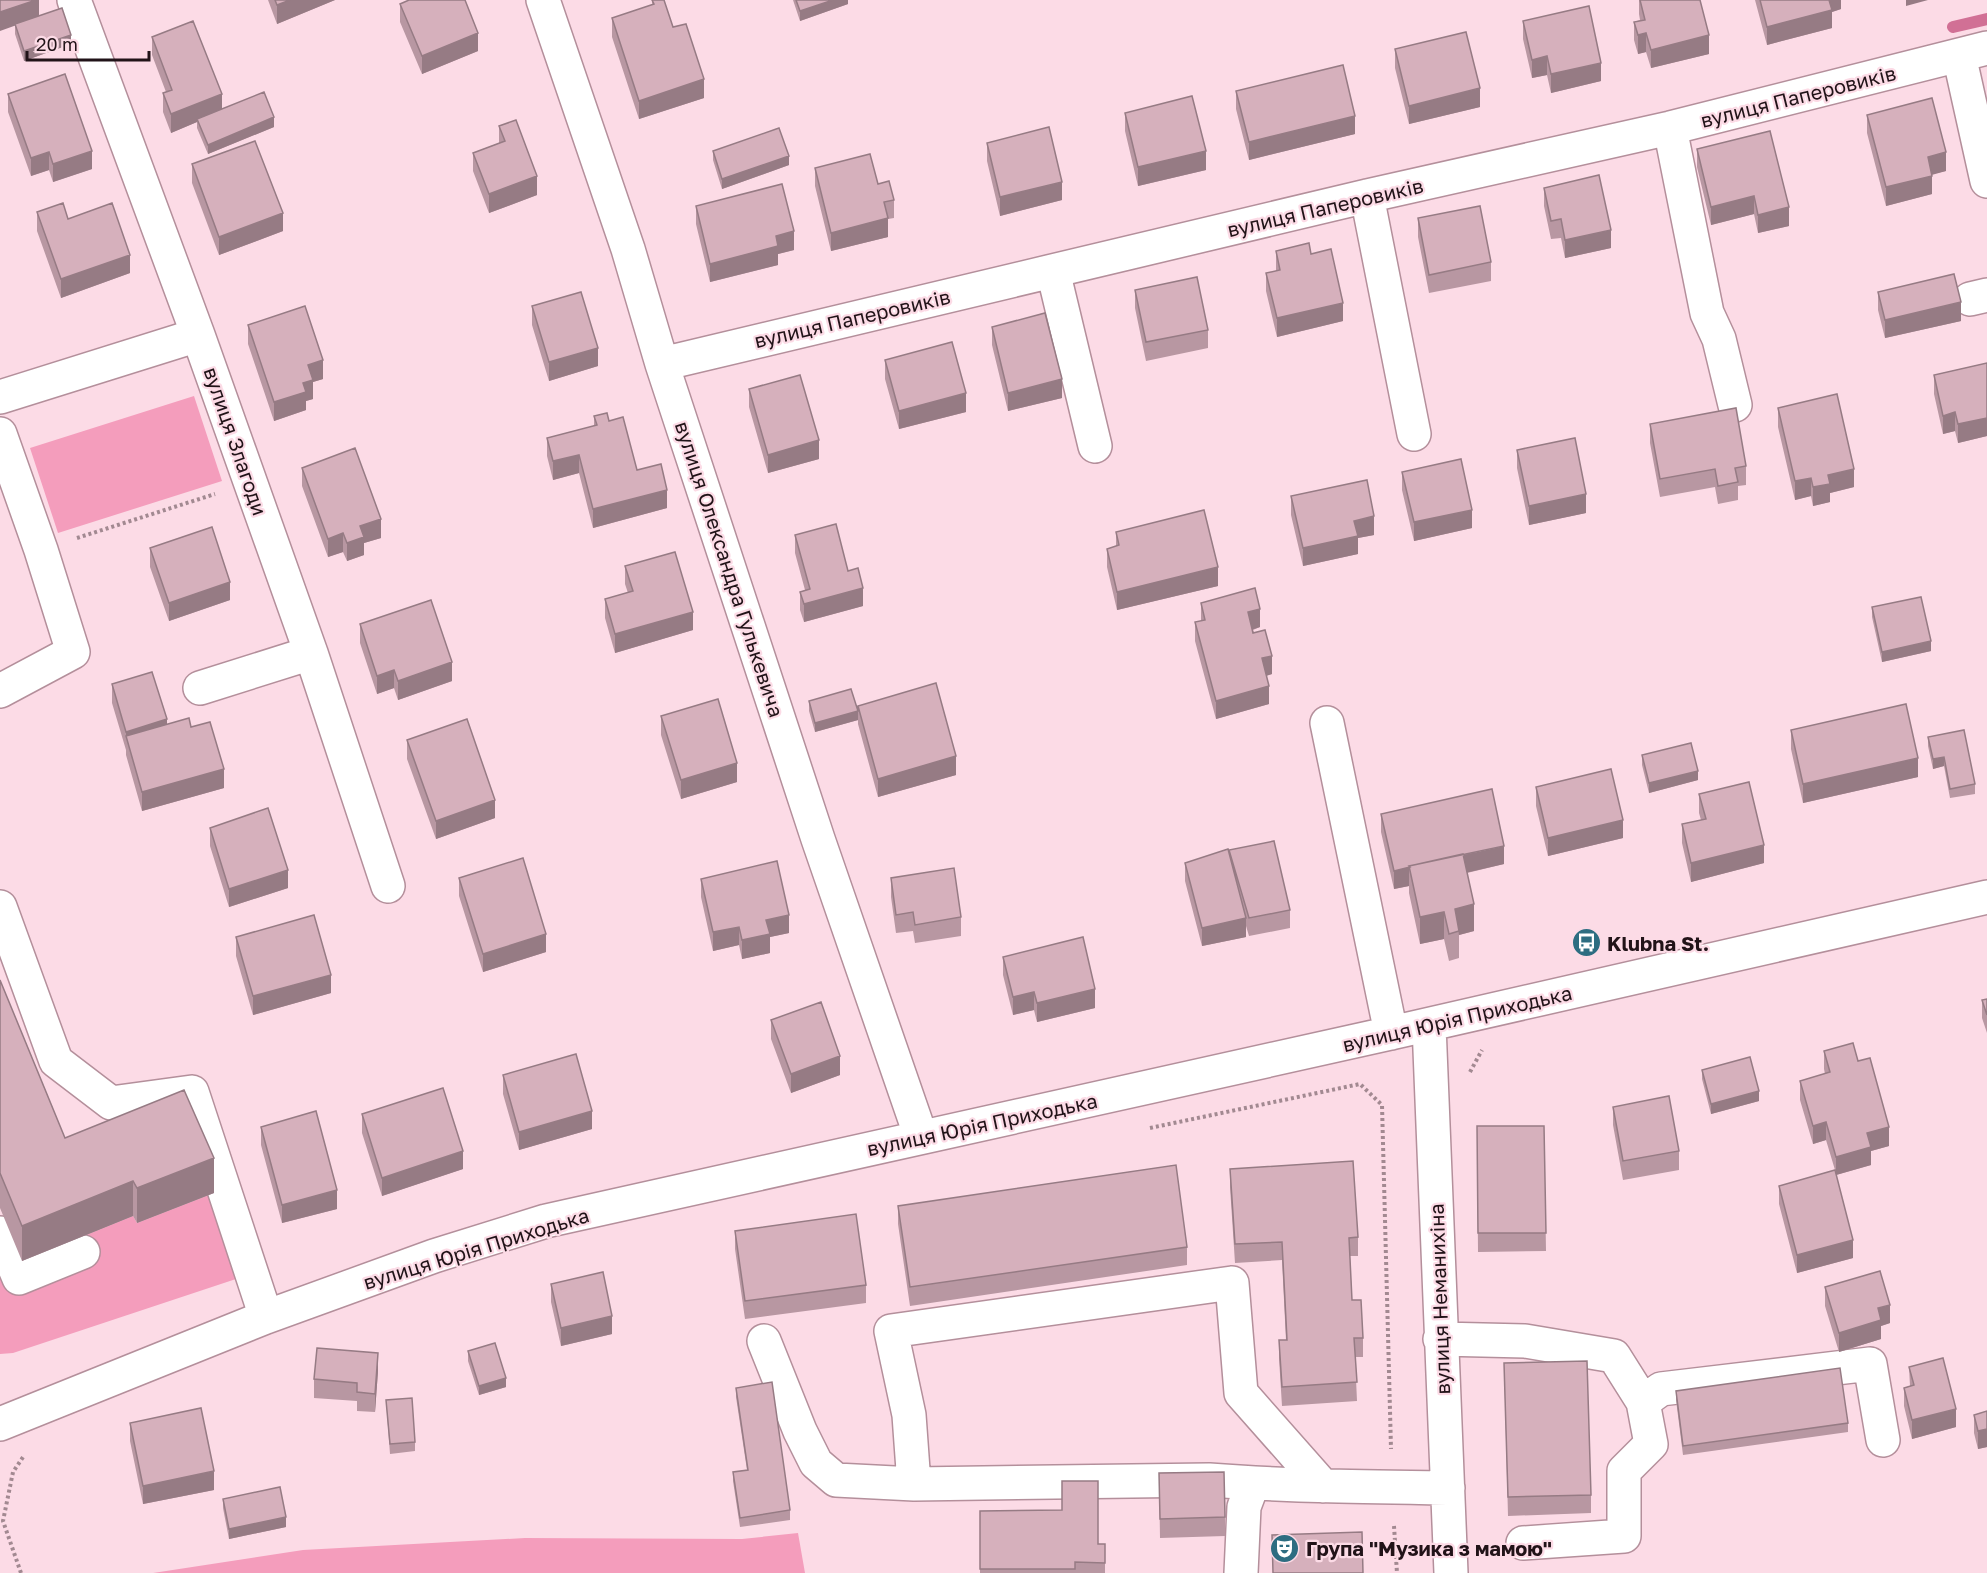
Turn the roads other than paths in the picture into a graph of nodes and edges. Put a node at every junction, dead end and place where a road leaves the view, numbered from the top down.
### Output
1 (74, 0) edge
2 (543, 0) edge
3 (1973, 51) edge
4 (1670, 128) junction
5 (1987, 181) edge
6 (1367, 196) junction
7 (1053, 271) junction
8 (198, 335) junction
9 (662, 364) junction
10 (0, 397) edge
11 (1735, 405) dead end
12 (0, 434) edge
13 (1414, 434) dead end
14 (1095, 446) dead end
15 (311, 653) junction
16 (200, 688) dead end
17 (0, 691) edge
18 (1327, 723) dead end
19 (388, 886) dead end
20 (1987, 897) edge
21 (0, 908) edge
22 (1429, 1025) junction
23 (1391, 1033) junction
24 (921, 1137) junction
25 (0, 1233) edge
26 (83, 1252) dead end
27 (266, 1317) junction
28 (1440, 1339) junction
29 (764, 1341) dead end
30 (1643, 1402) junction
31 (0, 1424) edge
32 (1883, 1440) dead end
33 (1253, 1483) junction
34 (914, 1484) junction
35 (1323, 1485) junction
36 (1448, 1488) junction
37 (1522, 1543) dead end
38 (1241, 1573) edge
39 (1451, 1573) edge

1 - 8 street, вулиця Злагоди
2 - 9 street, вулиця Олександра Гулькевича
3 - 4 street, вулиця Паперовиків
3 - 5 street
4 - 6 street, вулиця Паперовиків
4 - 11 street
6 - 7 street, вулиця Паперовиків
6 - 13 street
7 - 9 street, вулиця Паперовиків
7 - 14 street
8 - 10 street
8 - 15 street, вулиця Злагоди
9 - 24 street, вулиця Олександра Гулькевича
12 - 17 street
15 - 16 street
15 - 19 street, вулиця Злагоди
18 - 23 street
20 - 22 street, вулиця Юрія Приходька
21 - 27 street
22 - 23 street, вулиця Юрія Приходька
22 - 28 street, вулиця Неманихіна
23 - 24 street, вулиця Юрія Приходька
24 - 27 street, вулиця Юрія Приходька
25 - 26 street
27 - 31 street, вулиця Юрія Приходька
28 - 30 street
28 - 36 street, вулиця Неманихіна
29 - 34 street
30 - 32 street
30 - 37 street
33 - 34 street
33 - 35 street
33 - 38 street
34 - 35 street
35 - 36 street
36 - 39 street, вулиця Неманихіна

